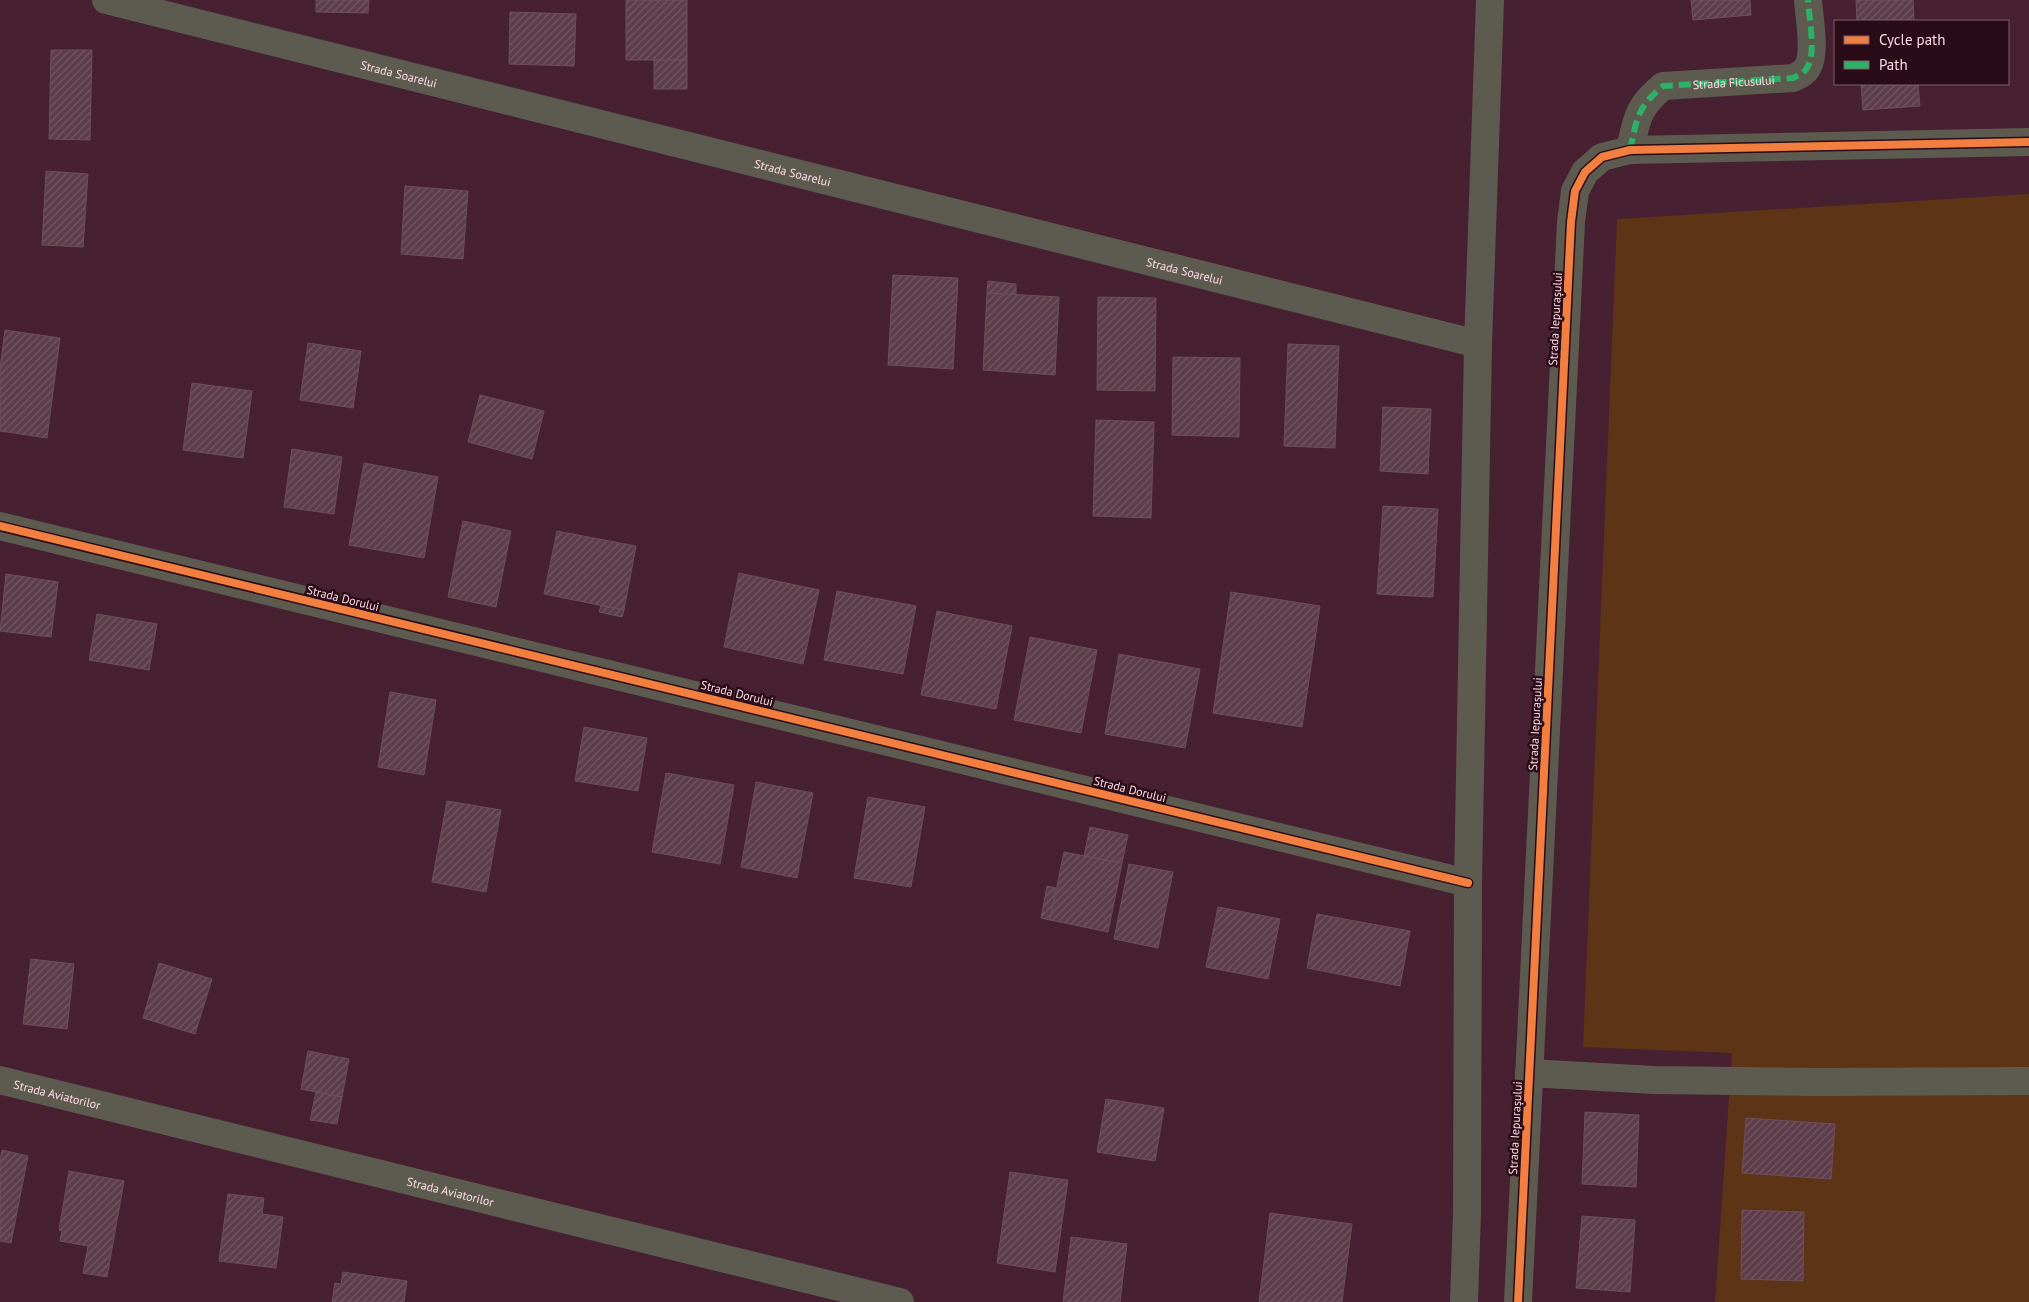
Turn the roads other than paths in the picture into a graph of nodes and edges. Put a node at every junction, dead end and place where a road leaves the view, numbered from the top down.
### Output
1 (106, 0) edge
2 (1490, 0) edge
3 (1808, 0) edge
4 (2029, 142) edge
5 (1630, 150) junction
6 (1478, 344) junction
7 (0, 526) edge
8 (1468, 883) junction
9 (1529, 1073) junction
10 (0, 1080) edge
11 (2029, 1081) edge
12 (900, 1302) edge
13 (1464, 1302) edge
14 (1518, 1302) edge

1 - 6 street, Strada Soarelui
2 - 6 street
3 - 5 street, Strada Ficusului
4 - 5 street
5 - 9 street, Strada Iepurașului
6 - 8 street
7 - 8 street, Strada Dorului
8 - 13 street
9 - 11 street
9 - 14 street, Strada Iepurașului
10 - 12 street, Strada Aviatorilor

